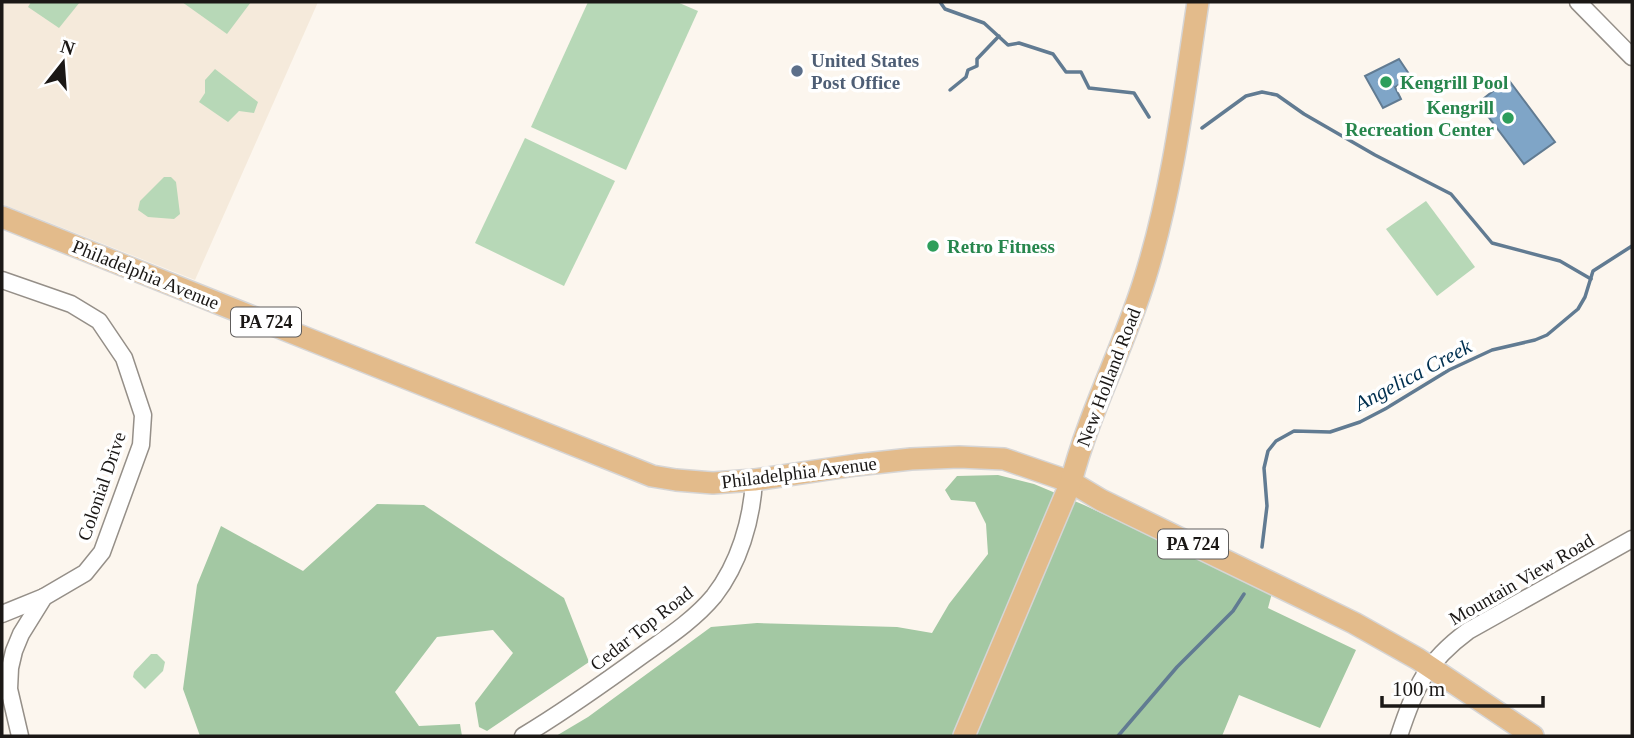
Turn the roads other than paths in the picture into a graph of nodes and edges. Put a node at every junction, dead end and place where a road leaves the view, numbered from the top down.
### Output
1 (1198, 2) edge
2 (1578, 2) edge
3 (1632, 57) edge
4 (2, 217) edge
5 (2, 280) edge
6 (754, 480) junction
7 (1071, 482) junction
8 (1632, 539) edge
9 (44, 597) junction
10 (2, 614) edge
11 (1428, 667) junction
12 (6, 685) edge
13 (20, 736) edge
14 (523, 736) edge
15 (964, 736) edge
16 (1399, 736) edge
17 (1533, 736) edge

1 - 7 main road, New Holland Road
2 - 3 street
4 - 6 main road, Philadelphia Avenue / PA 724
5 - 9 street, Colonial Drive
6 - 7 main road, Philadelphia Avenue / PA 724
6 - 14 street, Cedar Top Road
7 - 11 main road, Philadelphia Avenue / PA 724
7 - 15 main road, New Holland Road
8 - 11 street, Mountain View Road
9 - 10 street
9 - 12 street, Colonial Drive
11 - 16 street, Mountain View Road
11 - 17 main road, Philadelphia Avenue / PA 724
12 - 13 street

